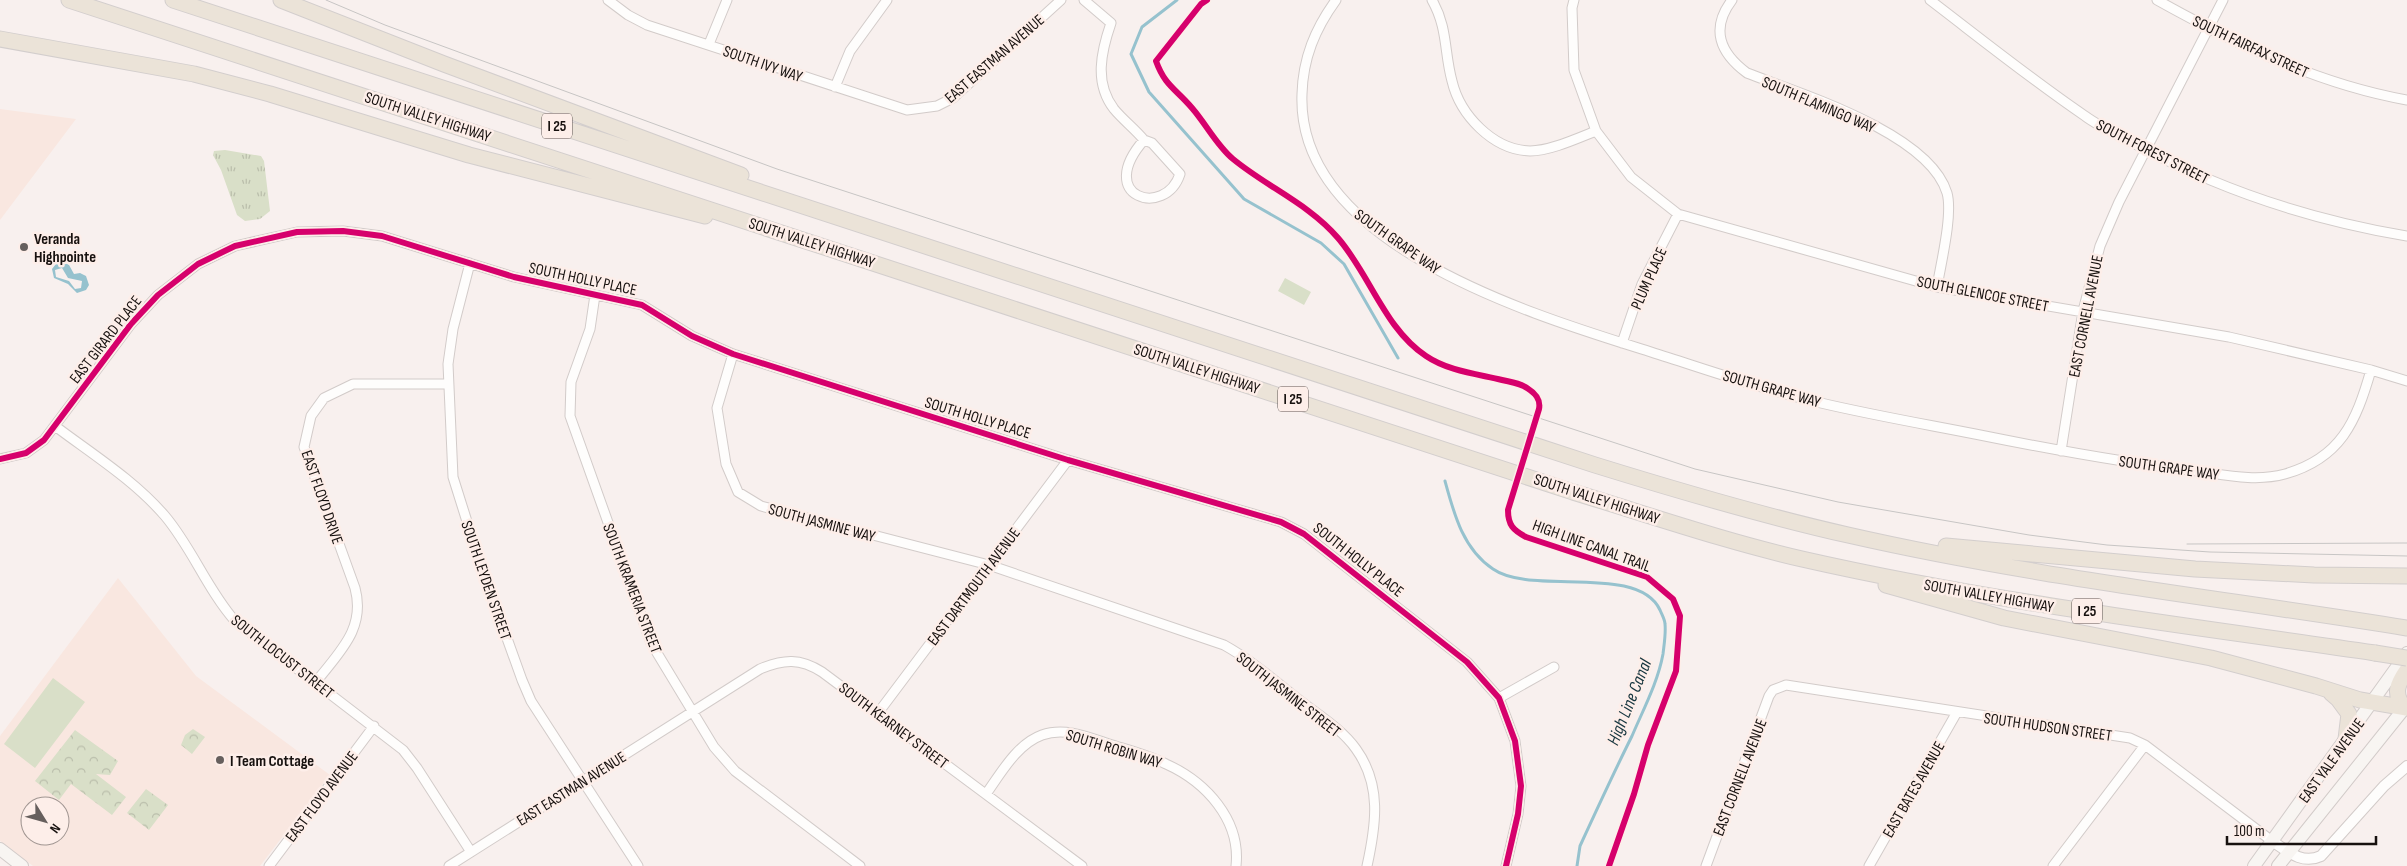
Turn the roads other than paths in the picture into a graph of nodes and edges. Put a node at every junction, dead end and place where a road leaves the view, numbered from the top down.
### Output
1 (69, 0) edge
2 (173, 0) edge
3 (281, 0) edge
4 (608, 0) edge
5 (727, 0) edge
6 (887, 0) edge
7 (1061, 0) edge
8 (1084, 0) edge
9 (1336, 0) edge
10 (1432, 0) edge
11 (1574, 0) edge
12 (1732, 0) edge
13 (1930, 0) edge
14 (2157, 0) edge
15 (2223, 0) edge
16 (2208, 28) junction
17 (0, 39) edge
18 (709, 44) junction
19 (835, 87) junction
20 (2407, 100) edge
21 (923, 109) joint
22 (1596, 131) junction
23 (1144, 140) junction
24 (2145, 149) junction
25 (1678, 214) junction
26 (787, 234) junction
27 (2407, 236) edge
28 (235, 246) joint
29 (941, 250) junction
30 (470, 263) junction
31 (1937, 287) junction
32 (595, 295) junction
33 (2083, 311) junction
34 (1622, 343) junction
35 (733, 354) junction
36 (2371, 370) junction
37 (2407, 381) edge
38 (447, 384) junction
39 (55, 426) junction
40 (2061, 451) junction
41 (0, 459) edge
42 (1068, 460) junction
43 (1850, 536) junction
44 (1801, 558) junction
45 (989, 565) junction
46 (2407, 576) edge
47 (2400, 627) edge
48 (2407, 653) edge
49 (2407, 658) edge
50 (1554, 667) dead end
51 (2407, 670) edge
52 (316, 682) junction
53 (2316, 686) junction
54 (1774, 690) joint
55 (1499, 698) junction
56 (2373, 702) junction
57 (2406, 704) edge
58 (693, 711) junction
59 (1957, 712) junction
60 (878, 713) junction
61 (374, 726) junction
62 (2346, 739) junction
63 (2145, 745) junction
64 (2407, 766) edge
65 (582, 782) junction
66 (986, 794) junction
67 (2272, 841) junction
68 (0, 849) edge
69 (471, 852) junction
70 (2289, 853) junction
71 (22, 866) edge
72 (268, 866) edge
73 (449, 866) edge
74 (638, 866) edge
75 (860, 866) edge
76 (1082, 866) edge
77 (1236, 866) edge
78 (1367, 866) edge
79 (1506, 866) edge
80 (1706, 866) edge
81 (1869, 866) edge
82 (2053, 866) edge
83 (2254, 866) edge
84 (2278, 866) edge

1 - 26 highway, SOUTH VALLEY HIGHWAY / I 25
2 - 29 highway, SOUTH VALLEY HIGHWAY / I 25
3 - 29 highway
4 - 18 street, SOUTH IVY WAY
5 - 18 street
6 - 19 street
7 - 21 street, EAST EASTMAN AVENUE
8 - 23 street
9 - 34 street, SOUTH GRAPE WAY
10 - 22 street
11 - 22 street
12 - 31 street, SOUTH FLAMINGO WAY
13 - 24 street, SOUTH FOREST STREET
14 - 16 street, SOUTH FAIRFAX STREET
15 - 16 street, EAST CORNELL AVENUE
16 - 20 street, SOUTH FAIRFAX STREET
16 - 24 street, EAST CORNELL AVENUE
17 - 26 highway
18 - 19 street, SOUTH IVY WAY
19 - 21 street, SOUTH IVY WAY
22 - 25 street, SOUTH GLENCOE STREET
23 - 23 street
24 - 27 street, SOUTH FOREST STREET
24 - 33 street, EAST CORNELL AVENUE
25 - 31 street, SOUTH GLENCOE STREET
25 - 34 street, PLUM PLACE
26 - 44 highway, SOUTH VALLEY HIGHWAY / I 25
28 - 30 street, SOUTH HOLLY PLACE
28 - 39 street, EAST GIRARD PLACE
29 - 43 highway, SOUTH VALLEY HIGHWAY / I 25
30 - 32 street, SOUTH HOLLY PLACE
30 - 38 street, SOUTH LEYDEN STREET
31 - 33 street, SOUTH GLENCOE STREET
32 - 35 street, SOUTH HOLLY PLACE
32 - 58 street, SOUTH KRAMERIA STREET
33 - 36 street, SOUTH GLENCOE STREET
33 - 40 street, EAST CORNELL AVENUE
34 - 40 street, SOUTH GRAPE WAY
35 - 42 street, SOUTH HOLLY PLACE
35 - 45 street, SOUTH JASMINE WAY
36 - 37 street, SOUTH GLENCOE STREET
36 - 40 street, SOUTH GRAPE WAY
38 - 52 street, EAST FLOYD DRIVE
38 - 65 street, SOUTH LEYDEN STREET
39 - 41 street
39 - 52 street, SOUTH LOCUST STREET
42 - 45 street, EAST DARTMOUTH AVENUE
42 - 55 street, SOUTH HOLLY PLACE
43 - 46 highway
43 - 47 highway, SOUTH VALLEY HIGHWAY / I 25
44 - 49 highway, SOUTH VALLEY HIGHWAY / I 25, bridge
44 - 53 highway
45 - 60 street, EAST DARTMOUTH AVENUE
45 - 78 street, SOUTH JASMINE STREET
48 - 56 main road, EAST YALE AVENUE
50 - 55 street
51 - 57 highway
52 - 61 street, SOUTH LOCUST STREET
53 - 56 highway
53 - 62 highway
54 - 59 street, SOUTH HUDSON STREET
54 - 80 street, EAST CORNELL AVENUE
55 - 79 street, SOUTH HOLLY PLACE
56 - 57 highway
56 - 62 main road, EAST YALE AVENUE
57 - 70 main road, EAST YALE AVENUE
58 - 60 street, SOUTH KEARNEY STREET
58 - 65 street, EAST EASTMAN AVENUE
58 - 75 street, SOUTH KRAMERIA STREET
59 - 63 street, SOUTH HUDSON STREET
59 - 81 street, EAST BATES AVENUE
60 - 66 street, SOUTH KEARNEY STREET
61 - 69 street, SOUTH LOCUST STREET
61 - 72 street, EAST FLOYD AVENUE
62 - 67 main road, EAST YALE AVENUE
63 - 67 street, SOUTH HUDSON STREET
63 - 82 street
64 - 70 street
65 - 69 street, EAST EASTMAN AVENUE
65 - 74 street, SOUTH LEYDEN STREET
66 - 76 street, SOUTH KEARNEY STREET
66 - 77 street, SOUTH ROBIN WAY
67 - 70 street, SOUTH HUDSON STREET
67 - 83 main road, EAST YALE AVENUE
68 - 71 main road
69 - 73 street, EAST EASTMAN AVENUE
70 - 84 main road, EAST YALE AVENUE

